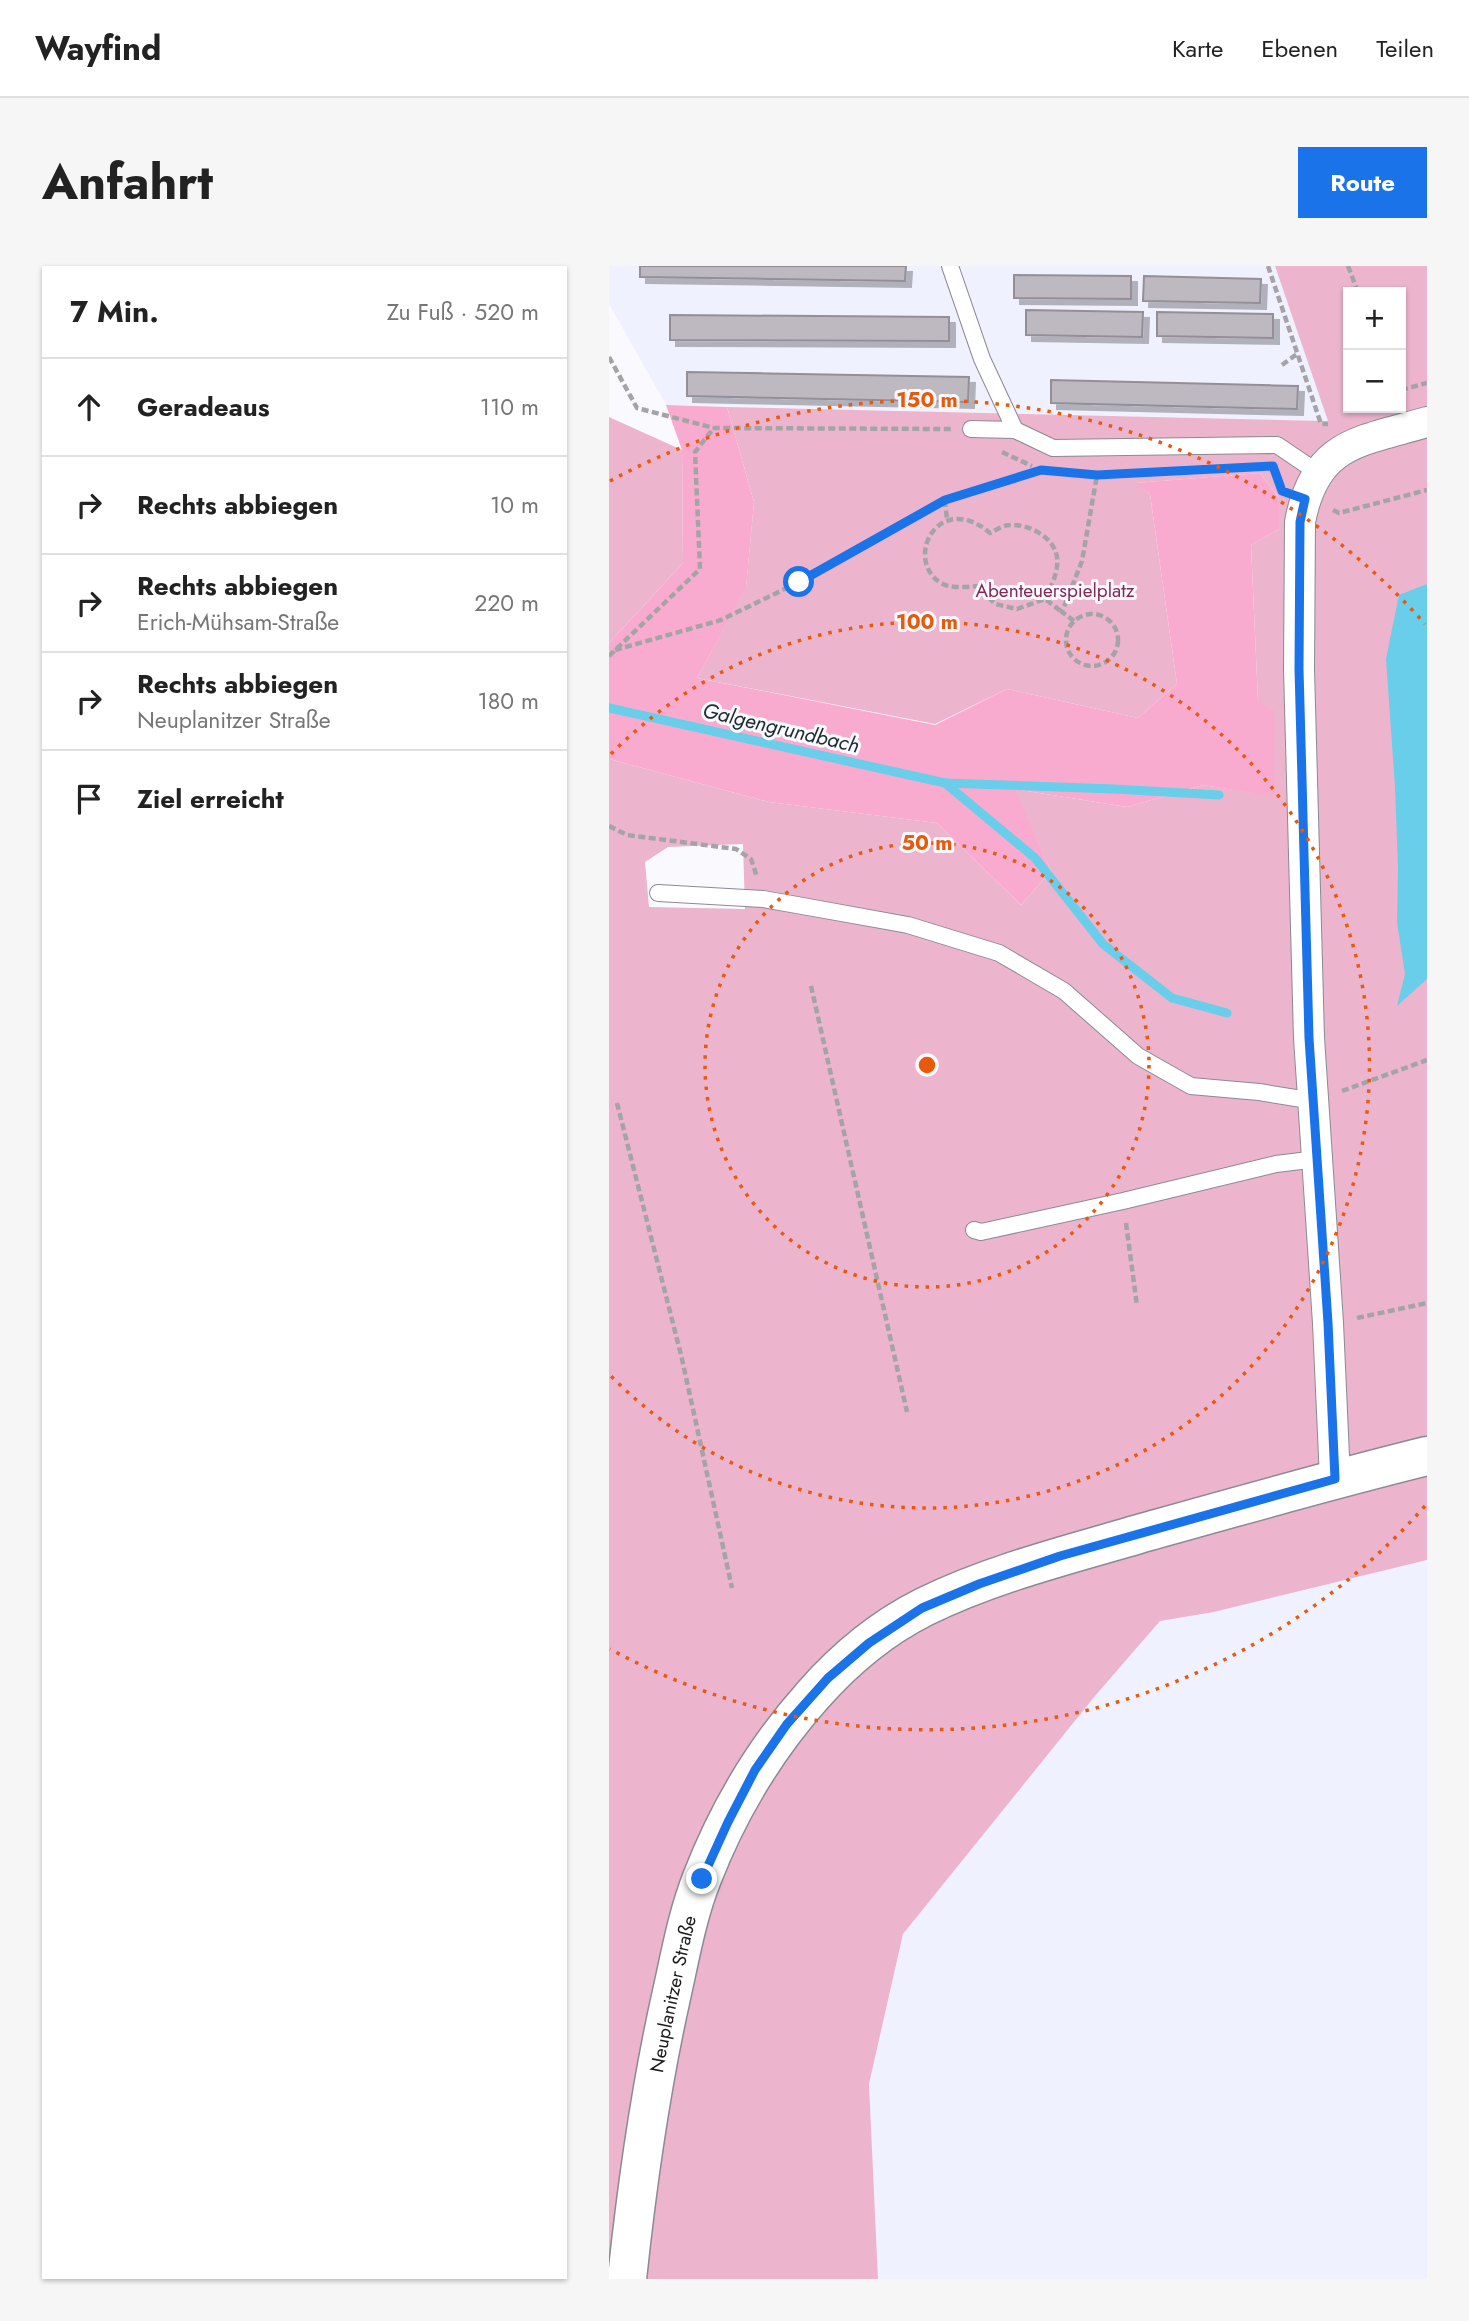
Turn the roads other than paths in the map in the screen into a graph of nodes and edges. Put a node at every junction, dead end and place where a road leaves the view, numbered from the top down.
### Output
1 (950, 266) edge
2 (1427, 422) edge
3 (971, 429) road end
4 (1015, 430) junction
5 (1317, 472) junction
6 (658, 893) dead end
7 (1314, 1101) junction
8 (1317, 1159) junction
9 (974, 1230) dead end
10 (1427, 1456) edge
11 (1335, 1479) junction
12 (627, 2279) edge

1 - 4 lane
2 - 5 street
3 - 4 lane
4 - 5 lane
5 - 7 street
6 - 7 lane
7 - 8 street
8 - 9 lane
8 - 11 street
10 - 11 main road, Neuplanitzer Straße
11 - 12 main road, Neuplanitzer Straße

